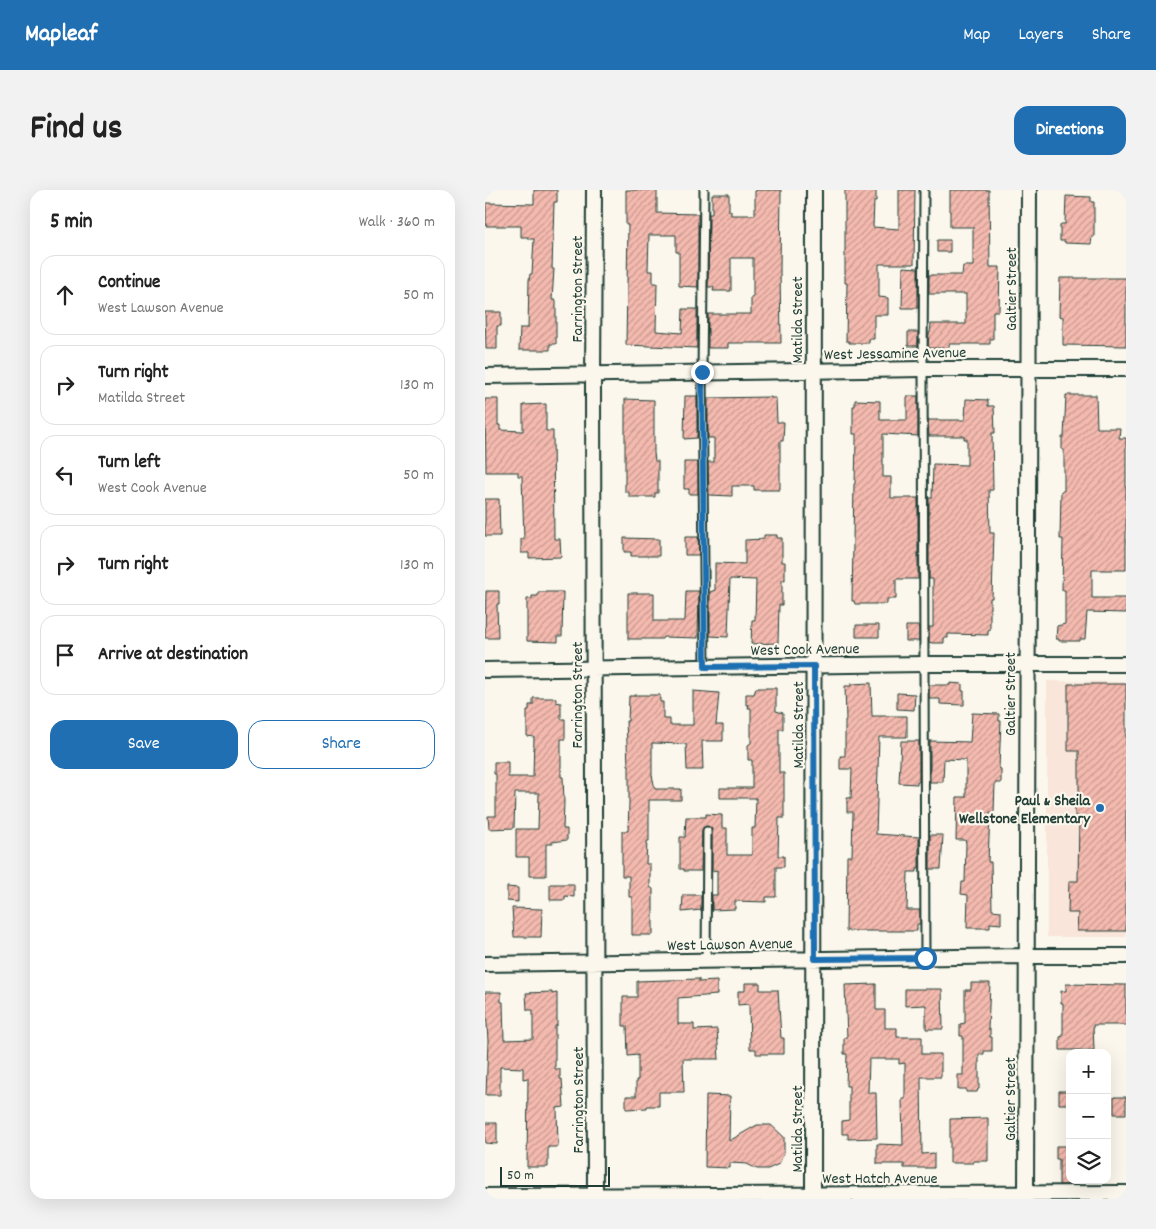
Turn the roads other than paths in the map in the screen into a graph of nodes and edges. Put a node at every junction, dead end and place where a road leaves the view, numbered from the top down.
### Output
1 (594, 190) edge
2 (704, 190) edge
3 (814, 190) edge
4 (924, 190) edge
5 (1029, 190) edge
6 (1027, 368) junction
7 (923, 369) junction
8 (1126, 369) edge
9 (814, 371) junction
10 (702, 372) junction
11 (593, 375) junction
12 (485, 376) edge
13 (925, 664) junction
14 (1027, 664) junction
15 (1126, 664) edge
16 (814, 666) junction
17 (705, 667) junction
18 (593, 668) junction
19 (485, 670) edge
20 (707, 831) dead end
21 (1027, 956) junction
22 (1126, 956) edge
23 (925, 958) junction
24 (815, 959) junction
25 (706, 961) junction
26 (593, 963) junction
27 (485, 964) edge
28 (1126, 1194) edge
29 (485, 1196) edge
30 (1027, 1196) edge
31 (595, 1197) edge
32 (813, 1197) edge
33 (926, 1197) edge

1 - 11 street, Farrington Street
2 - 10 lane
3 - 9 street, Matilda Street
4 - 7 lane
5 - 6 street, Galtier Street
6 - 7 street, West Jessamine Avenue
6 - 8 street, West Jessamine Avenue
6 - 14 street, Galtier Street
7 - 9 street, West Jessamine Avenue
7 - 13 lane
9 - 10 street, West Jessamine Avenue
9 - 16 street, Matilda Street
10 - 11 street, West Jessamine Avenue
10 - 17 lane
11 - 12 street, West Jessamine Avenue
11 - 18 street, Farrington Street
13 - 14 street, West Cook Avenue
13 - 16 street, West Cook Avenue
13 - 23 lane
14 - 15 street, West Cook Avenue
14 - 21 street, Galtier Street
16 - 17 street, West Cook Avenue
16 - 24 street, Matilda Street
17 - 18 street, West Cook Avenue
18 - 19 street, West Cook Avenue
18 - 26 street, Farrington Street
20 - 25 lane
21 - 22 street, West Lawson Avenue
21 - 23 street, West Lawson Avenue
21 - 30 street, Galtier Street
23 - 24 street, West Lawson Avenue
24 - 25 street, West Lawson Avenue
24 - 32 street, Matilda Street
25 - 26 street, West Lawson Avenue
26 - 27 street, West Lawson Avenue
26 - 31 street, Farrington Street
28 - 30 street, West Hatch Avenue
29 - 31 street, West Hatch Avenue
30 - 33 street, West Hatch Avenue
31 - 32 street, West Hatch Avenue
32 - 33 street, West Hatch Avenue

